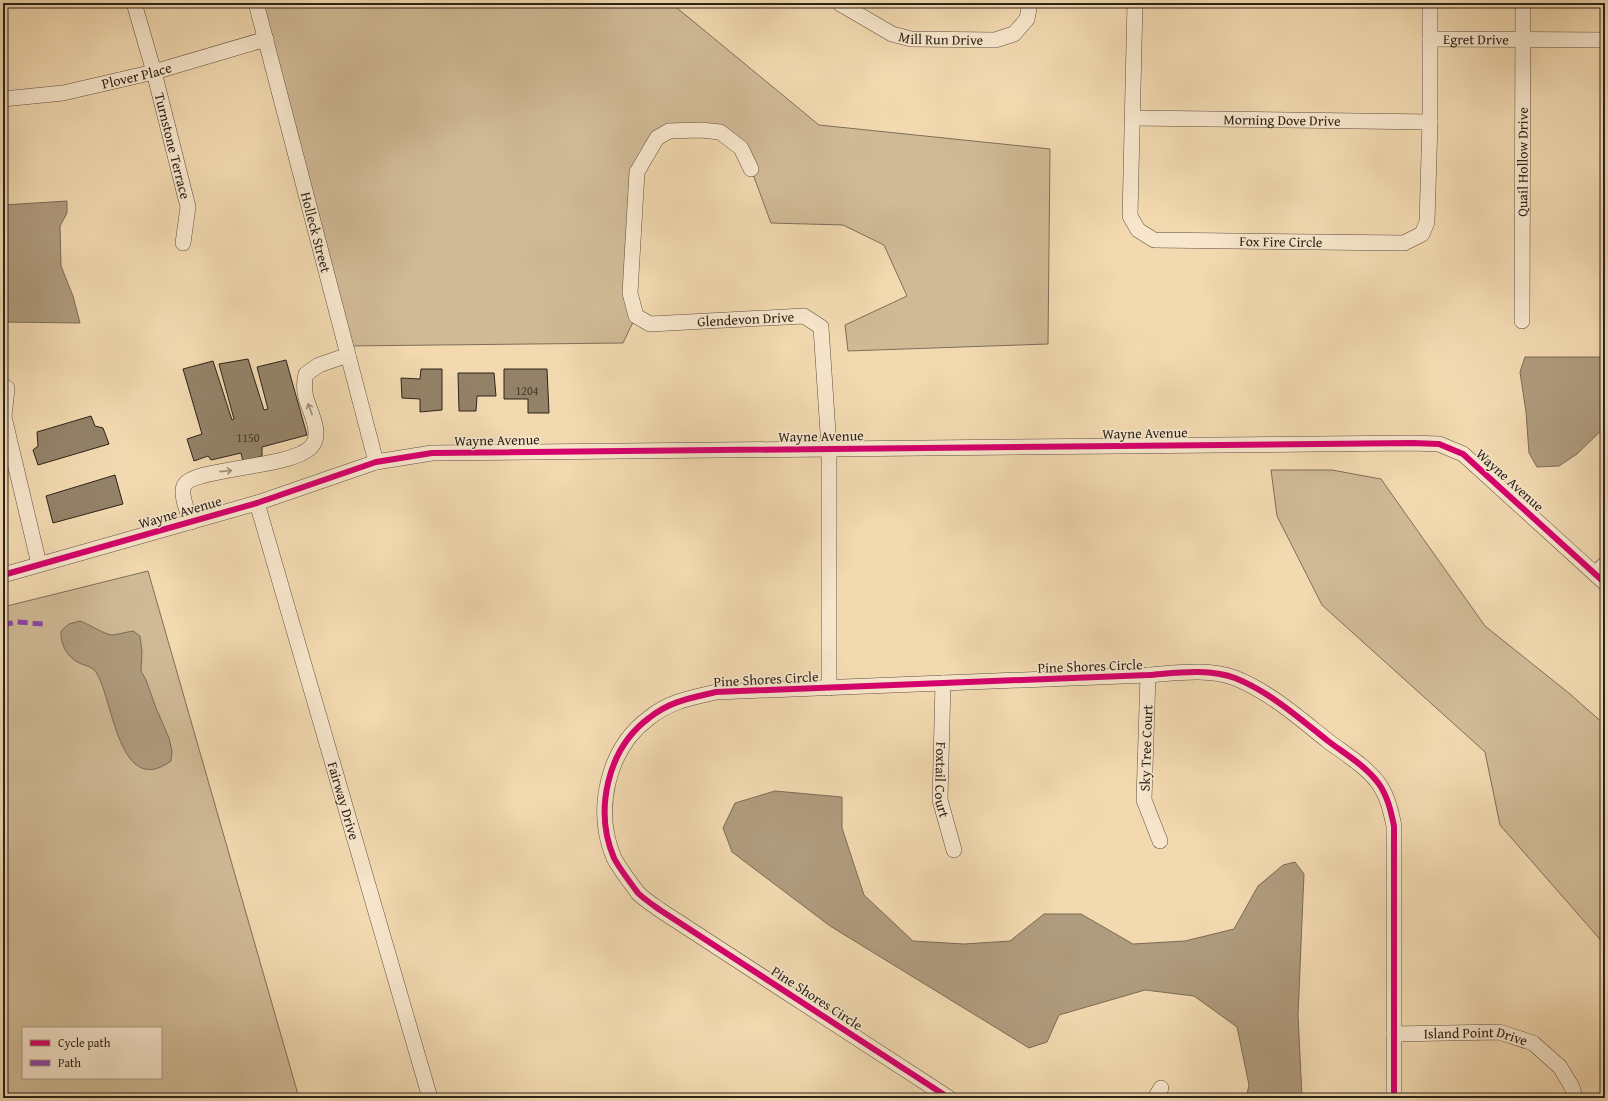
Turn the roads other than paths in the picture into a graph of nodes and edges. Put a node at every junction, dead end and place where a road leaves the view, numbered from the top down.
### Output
1 (134, 3) edge
2 (256, 3) edge
3 (839, 3) edge
4 (1030, 3) edge
5 (1135, 3) edge
6 (1430, 3) edge
7 (1523, 3) edge
8 (266, 39) junction
9 (1430, 39) junction
10 (1523, 40) junction
11 (1605, 40) edge
12 (154, 72) junction
13 (3, 99) edge
14 (1133, 118) junction
15 (1430, 122) junction
16 (751, 169) dead end
17 (184, 243) dead end
18 (1522, 321) dead end
19 (348, 355) junction
20 (7, 388) dead end
21 (829, 448) junction
22 (376, 462) junction
23 (257, 503) junction
24 (191, 522) junction
25 (39, 564) junction
26 (1602, 574) edge
27 (3, 575) edge
28 (1148, 675) junction
29 (943, 684) junction
30 (829, 688) junction
31 (1160, 841) dead end
32 (954, 850) dead end
33 (1394, 1034) junction
34 (430, 1098) edge
35 (949, 1098) edge
36 (1394, 1098) edge
37 (1575, 1098) edge

1 - 12 street, Turnstone Terrace
2 - 8 street, Holleck Street
3 - 4 street, Mill Run Drive
5 - 14 street, Fox Fire Circle
6 - 9 street, Fox Fire Circle
7 - 10 street, Quail Hollow Drive
8 - 12 street, Plover Place
8 - 19 street, Holleck Street
9 - 10 street, Egret Drive
9 - 15 street, Fox Fire Circle
10 - 11 street, Egret Drive
10 - 18 street, Quail Hollow Drive
12 - 13 street, Plover Place
12 - 17 street, Turnstone Terrace
14 - 15 street, Morning Dove Drive
14 - 15 street, Fox Fire Circle
16 - 21 street, Glendevon Drive
19 - 22 street, Holleck Street
24 -> 19 street
20 - 25 street
21 - 22 street, Wayne Avenue
21 - 26 street, Wayne Avenue
21 - 30 street, Glendevon Drive
22 - 23 street, Wayne Avenue
23 - 24 street, Wayne Avenue
23 - 34 street, Fairway Drive
24 - 25 street, Wayne Avenue
25 - 27 street, Wayne Avenue
28 - 29 street, Pine Shores Circle
28 - 31 street, Sky Tree Court
28 - 33 street, Pine Shores Circle
29 - 30 street, Pine Shores Circle
29 - 32 street, Foxtail Court
30 - 35 street, Pine Shores Circle
33 - 36 street, Pine Shores Circle
33 - 37 street, Island Point Drive

